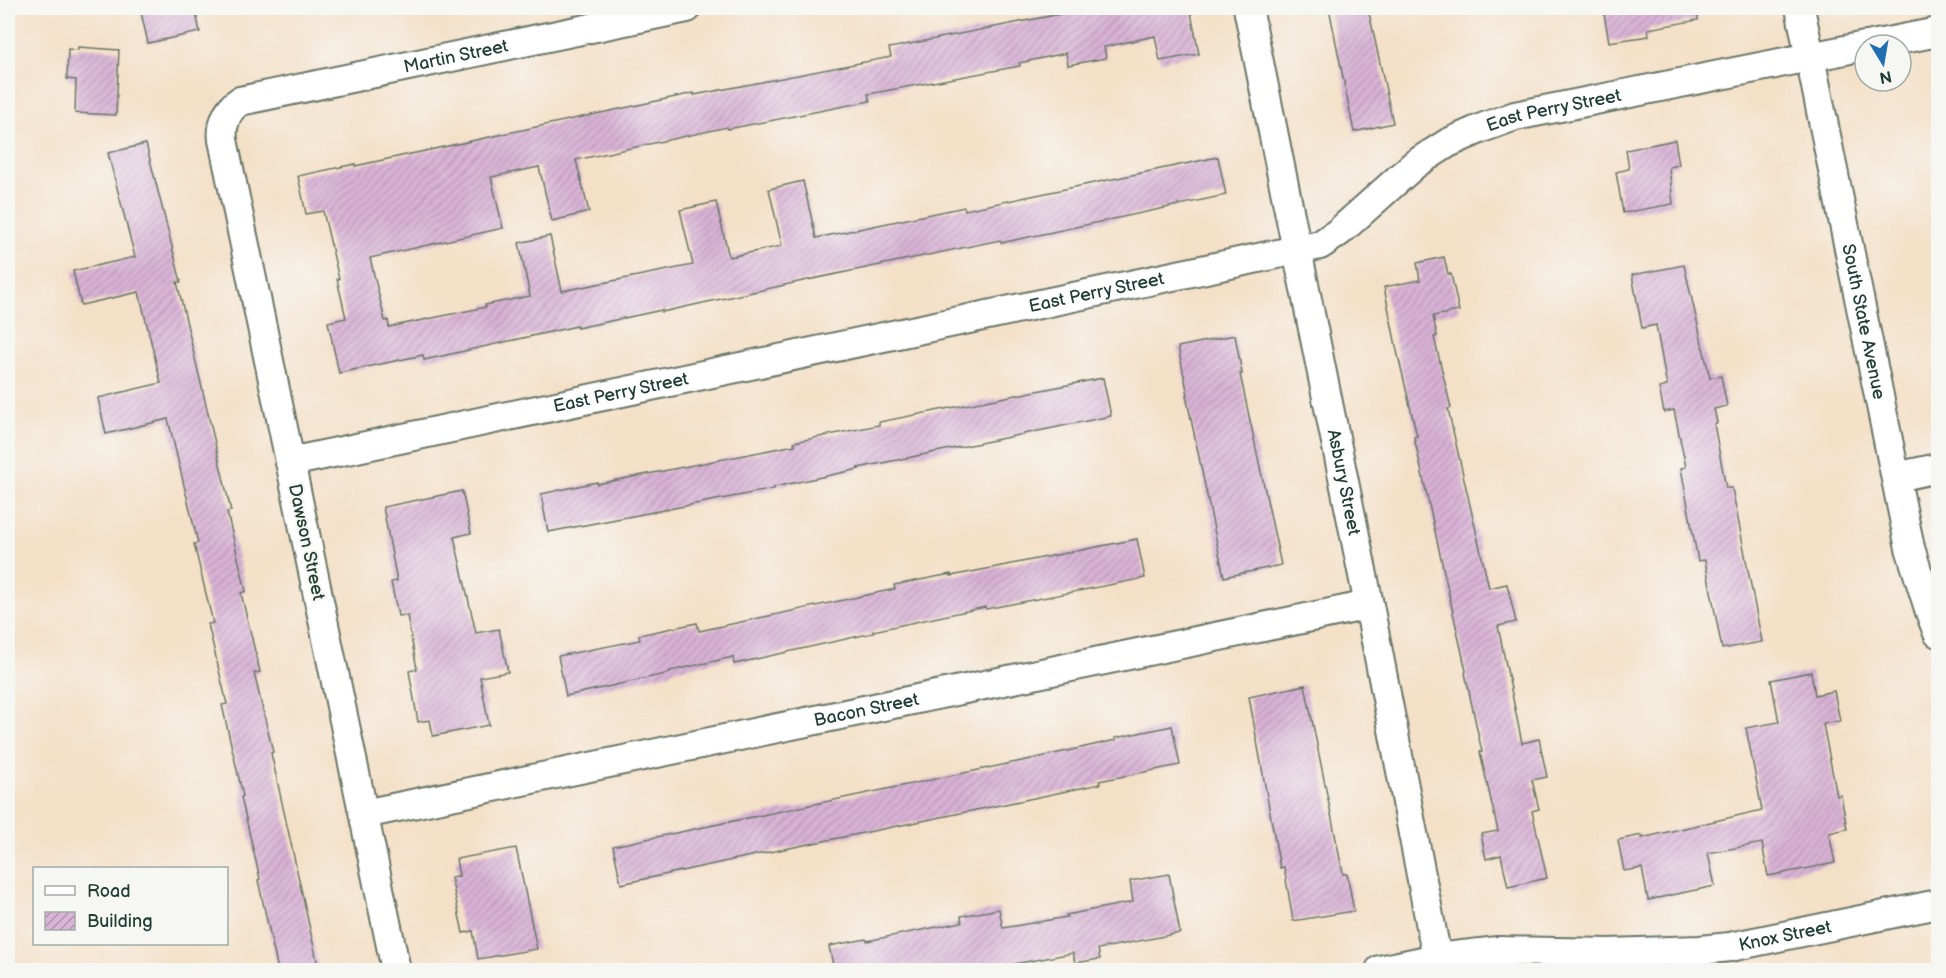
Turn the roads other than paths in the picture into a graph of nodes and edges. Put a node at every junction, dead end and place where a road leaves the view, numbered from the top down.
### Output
1 (687, 8) edge
2 (1248, 8) edge
3 (1800, 8) edge
4 (1938, 32) edge
5 (1913, 37) edge
6 (1853, 48) edge
7 (1811, 57) junction
8 (228, 113) joint
9 (1297, 250) junction
10 (290, 462) junction
11 (1938, 468) edge
12 (1896, 477) junction
13 (1369, 605) junction
14 (1938, 633) edge
15 (364, 814) junction
16 (1938, 904) edge
17 (1437, 958) junction
18 (396, 970) edge
19 (1380, 970) edge

1 - 8 street, Martin Street
2 - 9 street, Asbury Street
3 - 7 street, South State Avenue
4 - 5 street
6 - 7 street, East Perry Street
7 - 9 street, East Perry Street
7 - 12 street, South State Avenue
8 - 10 street, Dawson Street
9 - 10 street, East Perry Street
9 - 13 street, Asbury Street
10 - 15 street, Dawson Street
11 - 12 street
12 - 14 street, South State Avenue
13 - 15 street, Bacon Street
13 - 17 street, Asbury Street
15 - 18 street, Dawson Street
16 - 17 street, Knox Street
17 - 19 street, Knox Street

